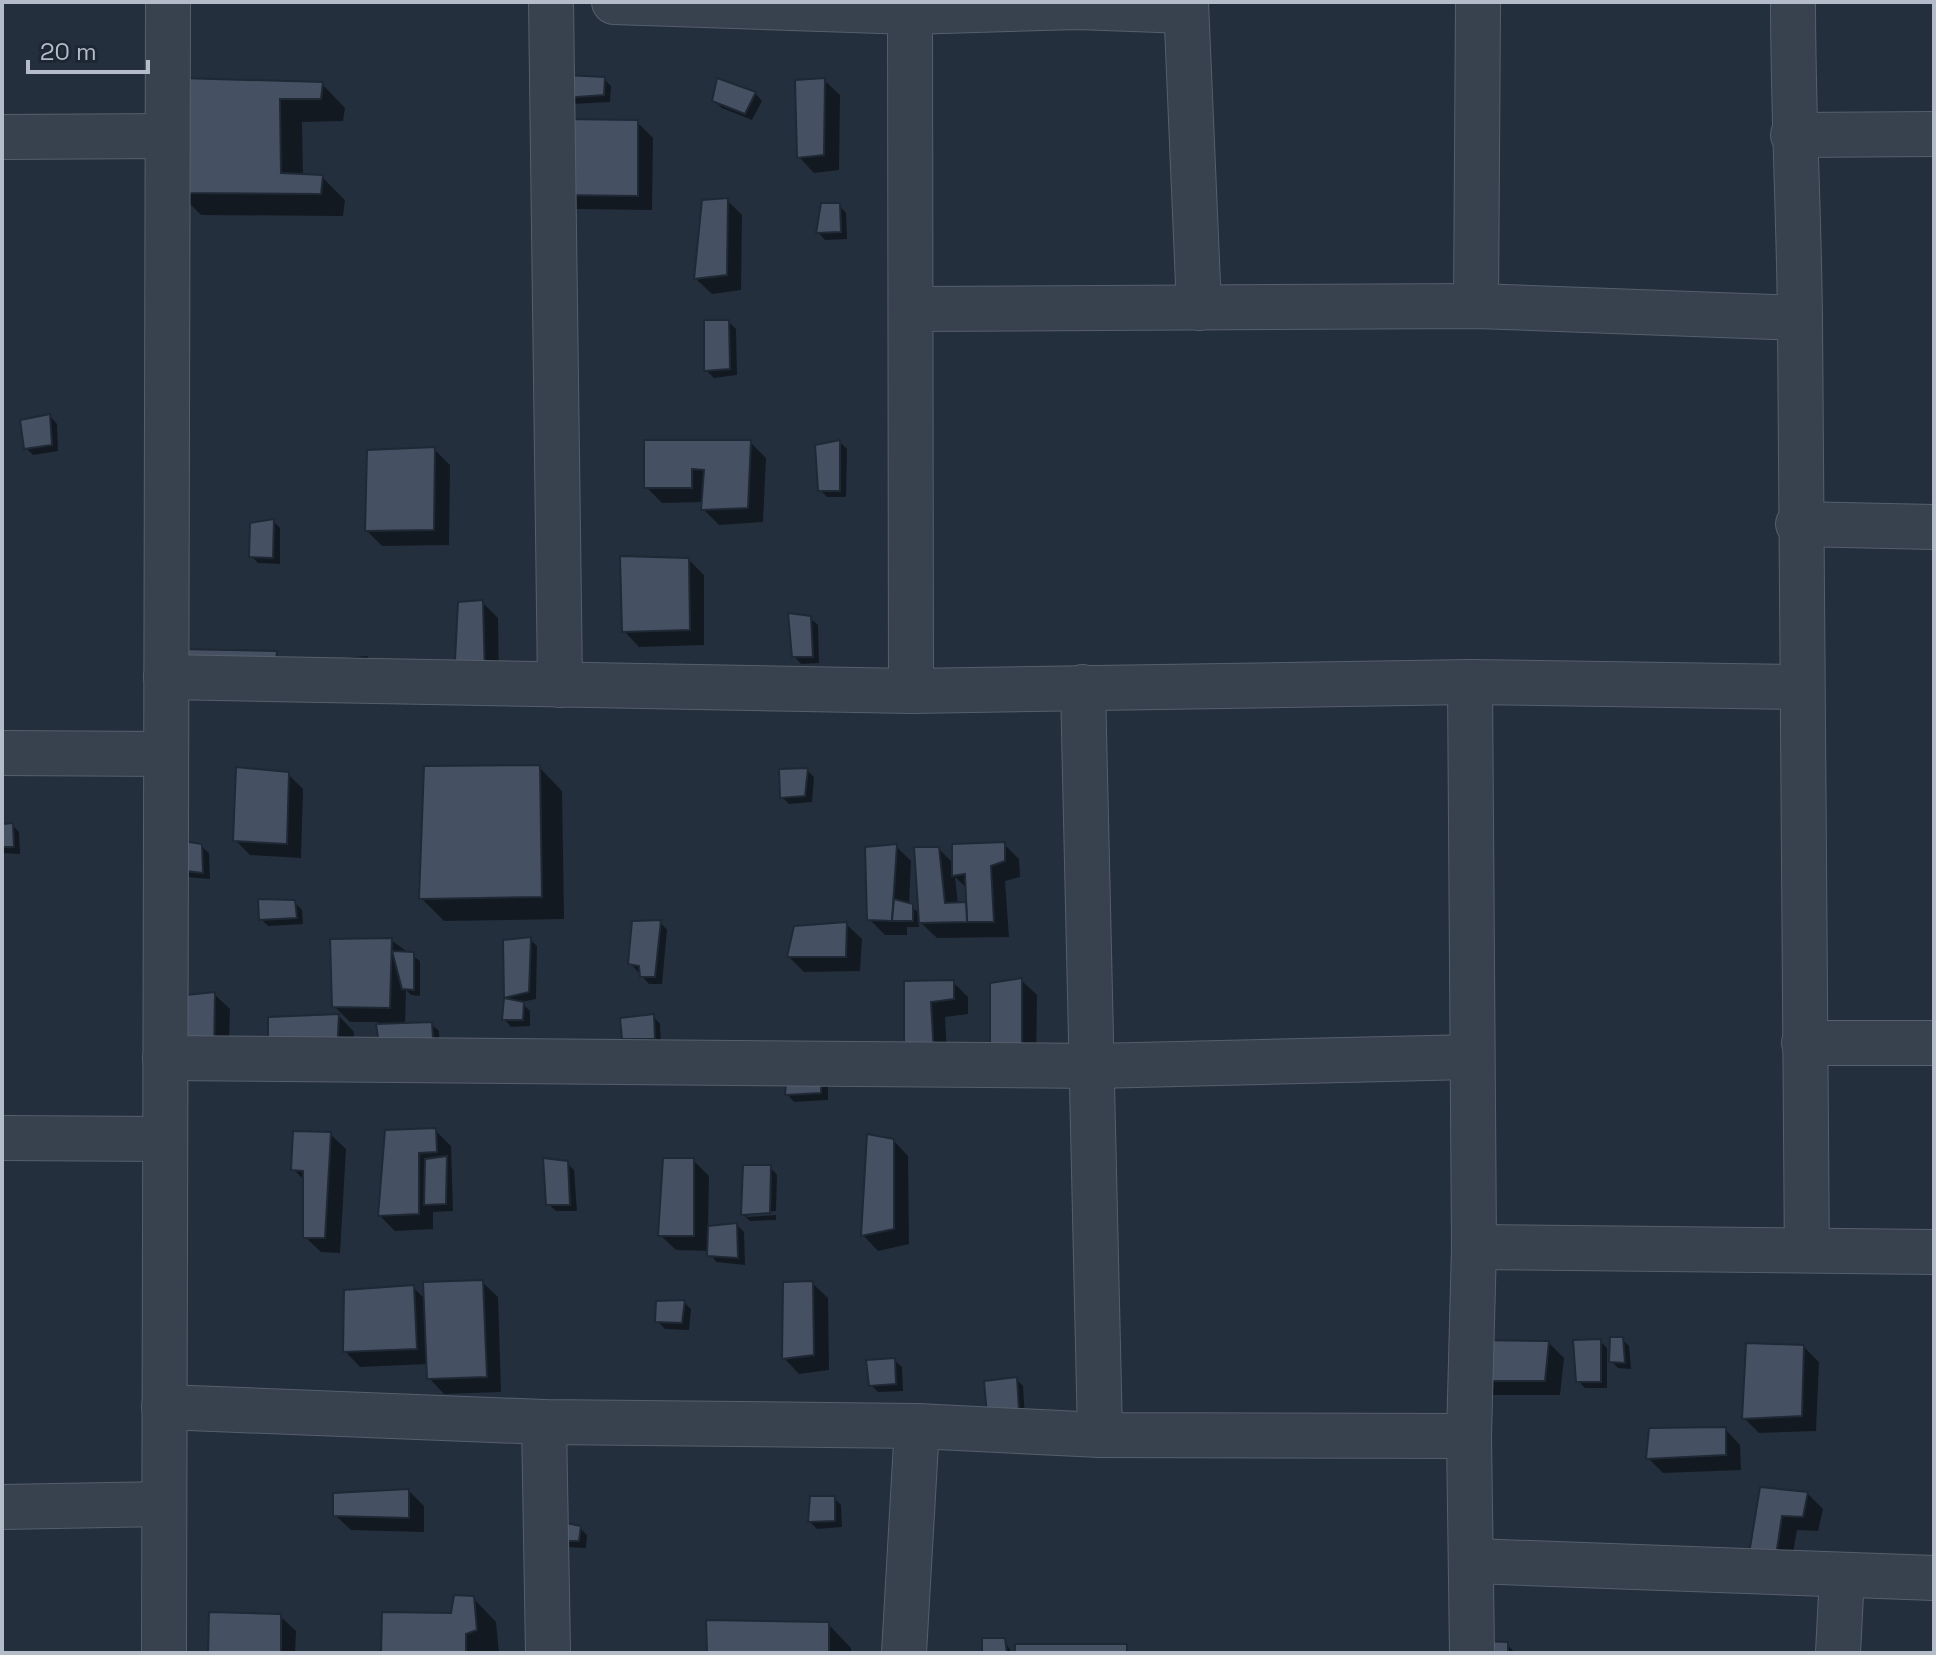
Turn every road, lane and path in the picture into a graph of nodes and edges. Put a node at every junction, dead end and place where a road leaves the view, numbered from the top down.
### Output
1 (168, 2) edge
2 (551, 2) edge
3 (614, 2) edge
4 (620, 2) edge
5 (1478, 2) edge
6 (1793, 2) edge
7 (1186, 6) edge
8 (910, 12) junction
9 (1934, 134) edge
10 (1793, 135) junction
11 (167, 136) junction
12 (2, 137) edge
13 (1476, 306) junction
14 (1199, 308) junction
15 (913, 309) junction
16 (1800, 318) junction
17 (1798, 524) junction
18 (1934, 527) edge
19 (166, 677) junction
20 (1470, 682) junction
21 (560, 685) junction
22 (1083, 687) junction
23 (1800, 687) junction
24 (911, 691) junction
25 (2, 753) edge
26 (166, 754) junction
27 (1804, 1043) junction
28 (1934, 1043) edge
29 (1471, 1057) junction
30 (165, 1058) junction
31 (1095, 1066) junction
32 (2, 1138) edge
33 (165, 1139) junction
34 (1474, 1247) junction
35 (1807, 1249) junction
36 (1934, 1252) edge
37 (164, 1407) junction
38 (544, 1422) junction
39 (917, 1426) junction
40 (1100, 1435) junction
41 (1469, 1436) junction
42 (164, 1504) junction
43 (2, 1507) edge
44 (1473, 1561) junction
45 (1842, 1575) junction
46 (1934, 1578) edge
47 (164, 1653) edge
48 (548, 1653) edge
49 (904, 1653) edge
50 (1472, 1653) edge
51 (1838, 1653) edge

1 - 11 street
2 - 21 street
3 - 4 street
4 - 8 street
5 - 13 street
6 - 10 street
7 - 8 street
7 - 14 street
8 - 15 street
9 - 10 street
10 - 16 street
11 - 12 street
11 - 19 street
13 - 14 street
13 - 16 street
14 - 15 street
15 - 24 street
16 - 17 street
17 - 18 street
17 - 23 street
19 - 21 street
19 - 26 street
20 - 22 street
20 - 23 street
20 - 29 street
21 - 24 street
22 - 24 street
22 - 31 street
23 - 27 street
25 - 26 street
26 - 30 street
27 - 28 street
27 - 35 street
29 - 31 street
29 - 34 street
30 - 31 street
30 - 33 street
31 - 40 street
32 - 33 street
33 - 37 street
34 - 35 street
34 - 41 street
35 - 36 street
37 - 38 street
37 - 42 street
38 - 39 street
38 - 48 street
39 - 40 street
39 - 49 street
40 - 41 street
41 - 44 street
42 - 43 street
42 - 47 street
44 - 45 street
44 - 50 street
45 - 46 street
45 - 51 street

